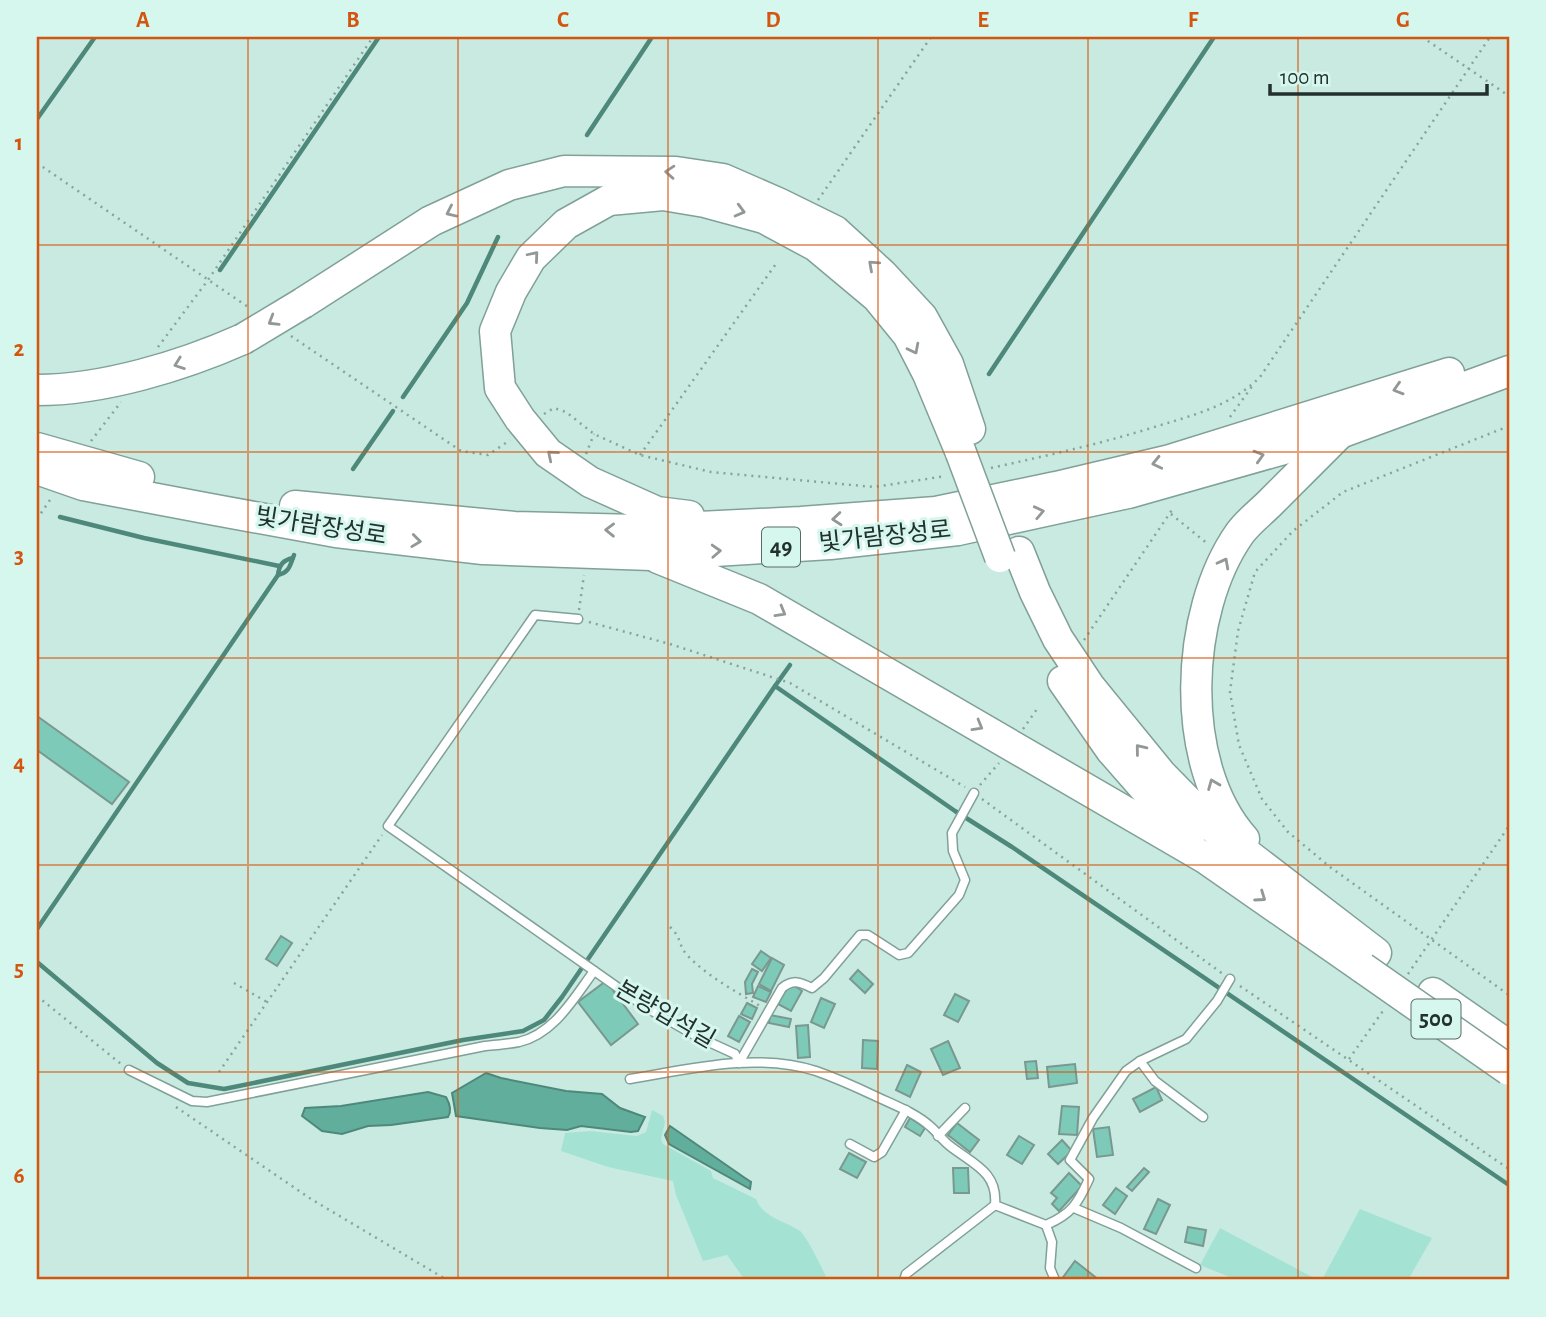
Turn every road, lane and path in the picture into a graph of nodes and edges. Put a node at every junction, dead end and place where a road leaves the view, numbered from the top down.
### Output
1 (373, 37) edge
2 (931, 37) edge
3 (1422, 37) edge
4 (1490, 37) edge
5 (1469, 68) junction
6 (1509, 96) edge
7 (818, 200) dead end
8 (778, 261) dead end
9 (1509, 352) edge
10 (154, 353) dead end
11 (1509, 371) edge
12 (1259, 377) junction
13 (37, 390) edge
14 (122, 400) dead end
15 (542, 416) dead end
16 (1223, 426) dead end
17 (1509, 426) edge
18 (1340, 433) junction
19 (594, 434) junction
20 (91, 441) dead end
21 (37, 448) edge
22 (640, 455) junction
23 (585, 456) dead end
24 (969, 462) junction
25 (37, 468) edge
26 (50, 500) dead end
27 (1174, 507) dead end
28 (1170, 513) junction
29 (37, 519) edge
30 (801, 522) junction
31 (1212, 547) dead end
32 (1010, 554) junction
33 (651, 555) junction
34 (584, 575) dead end
35 (578, 618) junction
36 (1083, 642) dead end
37 (1037, 709) dead end
38 (1023, 729) dead end
39 (999, 763) dead end
40 (974, 793) junction
41 (388, 826) junction
42 (1509, 826) edge
43 (1205, 858) junction
44 (1279, 879) junction
45 (670, 927) dead end
46 (1432, 939) junction
47 (1369, 960) junction
48 (591, 969) junction
49 (1228, 982) junction
50 (234, 983) dead end
51 (1402, 983) dead end
52 (1509, 995) edge
53 (37, 996) edge
54 (267, 1003) junction
55 (1387, 1005) dead end
56 (769, 1011) junction
57 (1509, 1046) edge
58 (1349, 1059) junction
59 (1140, 1061) junction
60 (739, 1063) junction
61 (129, 1070) joint
62 (1509, 1070) edge
63 (219, 1072) dead end
64 (630, 1079) dead end
65 (168, 1101) dead end
66 (965, 1108) dead end
67 (906, 1110) junction
68 (1203, 1117) dead end
69 (938, 1136) junction
70 (850, 1144) dead end
71 (1509, 1169) edge
72 (995, 1205) junction
73 (1074, 1208) junction
74 (1046, 1225) junction
75 (1196, 1268) dead end
76 (447, 1280) edge
77 (904, 1280) edge
78 (1055, 1280) edge

1 - 10 path
2 - 7 path
3 - 5 path
4 - 5 path
5 - 6 path
5 - 12 path
8 - 22 path
9 -> 30 highway, 빛가람장성로 / 49
11 - 18 highway, 빛가람장성로 / 49
12 - 16 path
12 - 24 path
24 -> 13 highway, bridge
14 - 20 path
15 - 19 path
17 - 46 path
33 -> 18 highway, 빛가람장성로 / 49
44 -> 18 highway
19 - 22 path
19 - 23 path
30 -> 21 highway, 빛가람장성로 / 49
22 - 24 path
30 -> 24 highway
24 - 32 highway
25 -> 33 highway, 빛가람장성로 / 49
26 - 29 path
27 - 28 path
28 - 31 path
28 - 36 path
32 - 43 highway
44 -> 32 highway
33 -> 43 highway
34 - 35 path
35 - 40 path
35 - 41 lane
37 - 38 path
39 - 40 path
40 - 49 path
40 - 56 lane, 본량입석길
41 - 48 lane, 본량입석길
41 - 54 path
42 - 46 path
43 -> 47 highway
44 - 47 highway
45 - 56 path
46 - 51 path
46 - 52 path
47 - 57 highway, 500
47 - 62 highway, 500, bridge
48 - 60 lane, 본량입석길
48 - 61 lane
49 - 58 path
49 - 59 lane
50 - 54 path
53 - 61 path
54 - 63 path
55 - 58 path
56 - 60 lane, 본량입석길
58 - 71 path
59 - 68 lane
59 - 73 lane
60 - 64 lane, 본량입석길
60 - 67 lane, 본량입석길
65 - 76 path
66 - 69 lane
67 - 69 lane, 본량입석길
67 - 70 lane
69 - 72 lane, 본량입석길
72 - 74 lane
72 - 77 lane
73 - 74 lane
73 - 75 lane
74 - 78 lane

